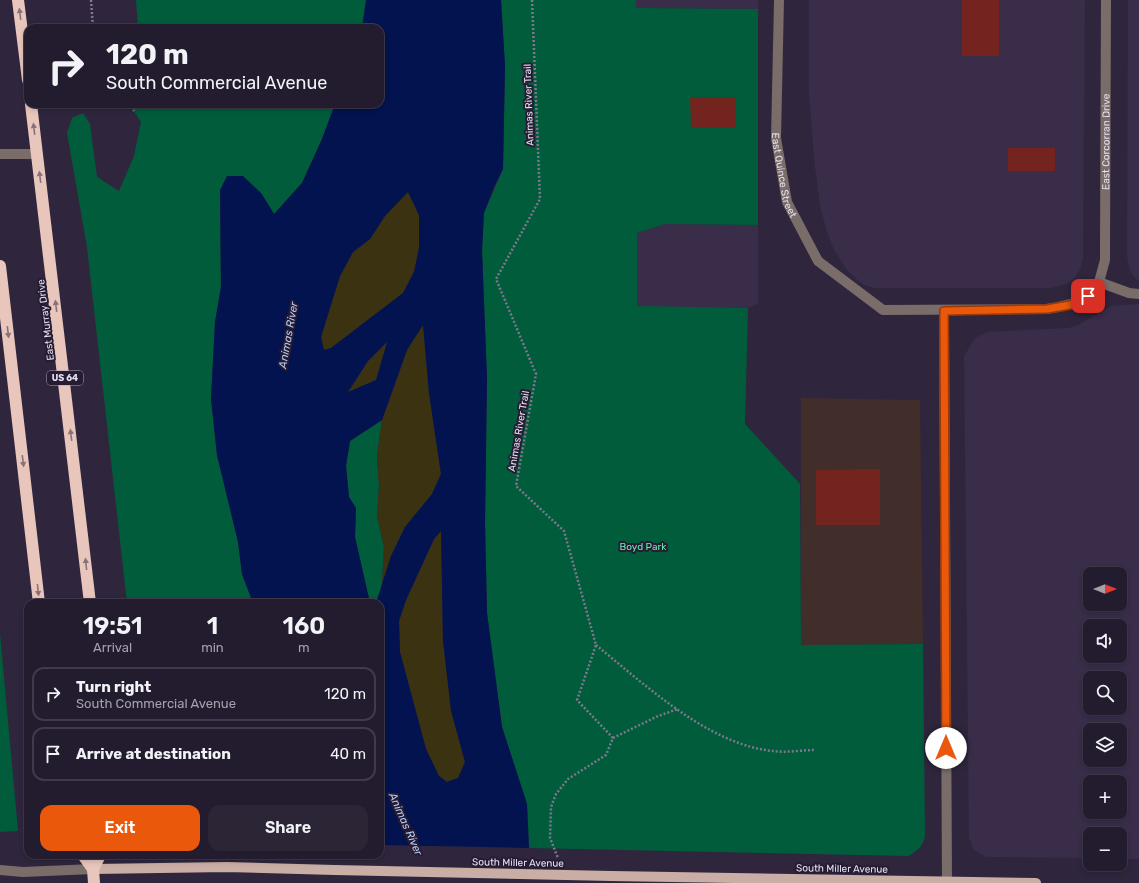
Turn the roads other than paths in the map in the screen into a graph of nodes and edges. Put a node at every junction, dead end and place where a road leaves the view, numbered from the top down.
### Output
1 (18, 0) edge
2 (779, 0) edge
3 (1106, 0) edge
4 (24, 48) edge
5 (31, 108) edge
6 (0, 154) edge
7 (37, 154) junction
8 (0, 266) edge
9 (1099, 282) junction
10 (1139, 294) edge
11 (944, 311) junction
12 (39, 599) edge
13 (90, 599) edge
14 (86, 859) edge
15 (98, 859) edge
16 (93, 869) junction
17 (0, 870) edge
18 (947, 882) junction
19 (94, 883) edge
20 (1036, 883) edge

4 -> 1 highway
2 - 11 street, East Quince Street
3 - 9 street, East Corcorran Drive
7 -> 5 highway, US 64
6 - 7 street
13 -> 7 highway, East Murray Drive / US 64
8 -> 12 highway
9 - 10 street
9 - 11 street
11 - 18 street
14 - 16 highway
15 - 16 highway
16 - 17 street, South Miller Avenue
16 - 18 main road, South Miller Avenue, bridge
16 - 19 highway
18 - 20 main road, South Miller Avenue

